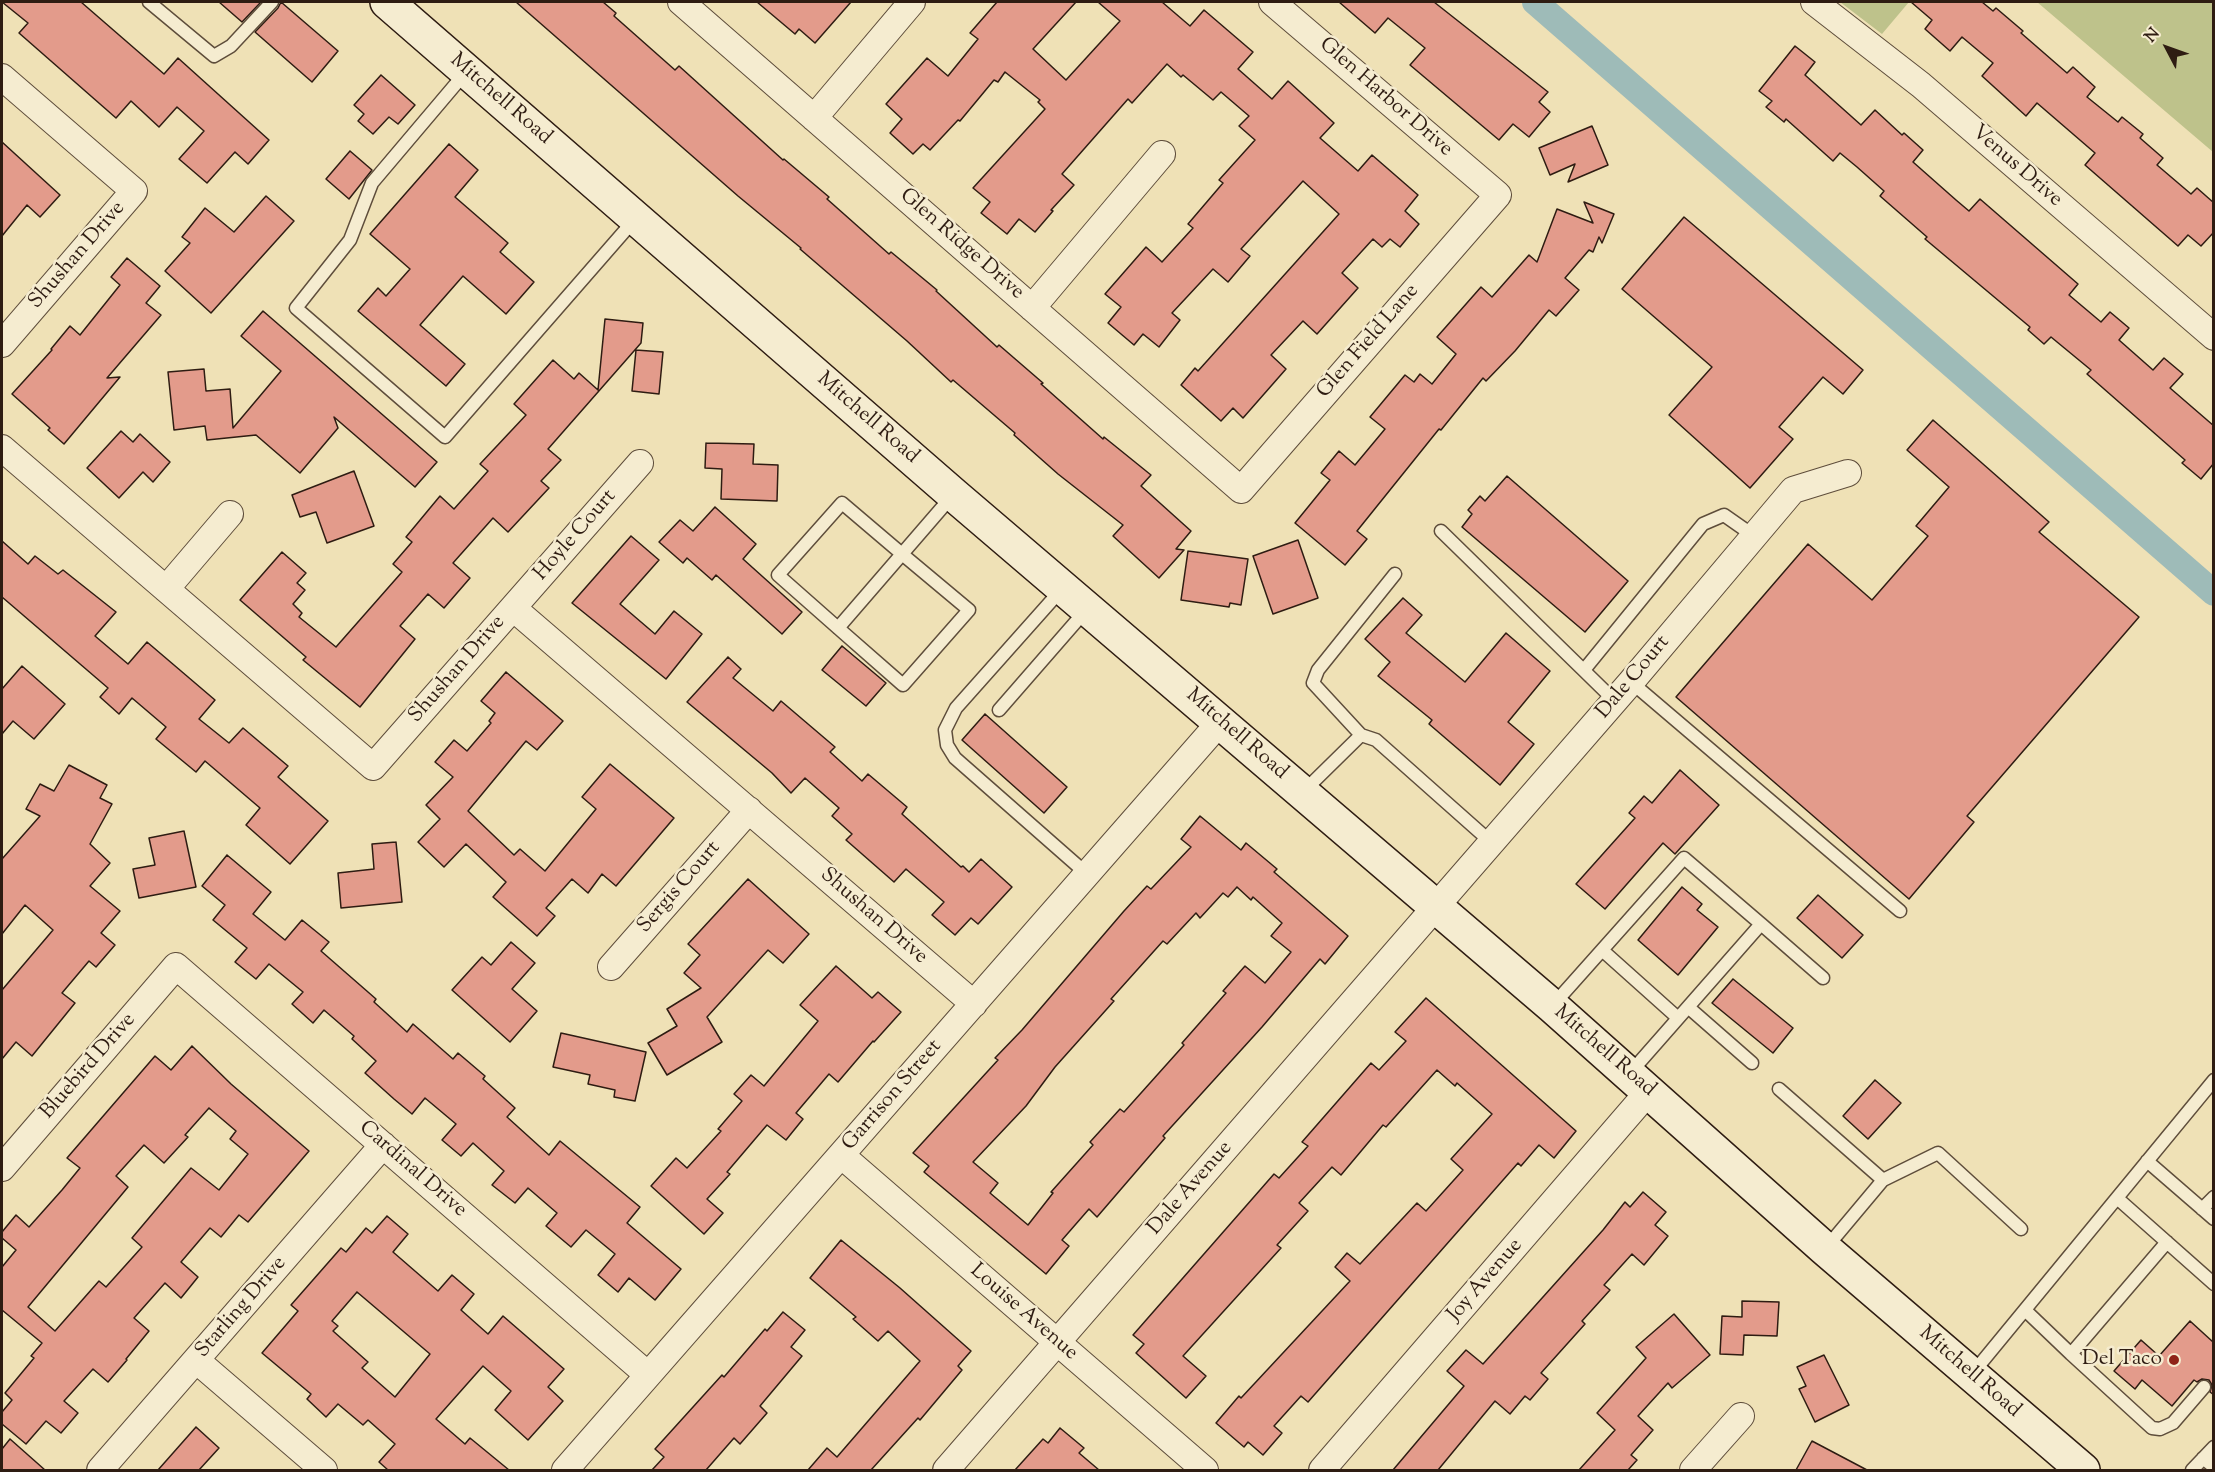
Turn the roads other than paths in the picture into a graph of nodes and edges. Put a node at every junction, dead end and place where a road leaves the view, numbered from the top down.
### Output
1 (149, 2) edge
2 (272, 2) edge
3 (387, 2) edge
4 (681, 2) edge
5 (912, 2) edge
6 (1272, 2) edge
7 (1814, 2) edge
8 (467, 71) junction
9 (2, 76) edge
10 (814, 118) junction
11 (1162, 154) dead end
12 (1497, 195) joint
13 (636, 218) junction
14 (1032, 308) junction
15 (2214, 337) edge
16 (2, 344) edge
17 (2, 447) edge
18 (640, 463) dead end
19 (1848, 473) dead end
20 (1241, 490) joint
21 (954, 495) junction
22 (230, 514) dead end
23 (1441, 531) dead end
24 (1754, 536) junction
25 (902, 554) junction
26 (1395, 574) dead end
27 (166, 589) junction
28 (1076, 597) junction
29 (513, 608) junction
30 (838, 628) junction
31 (1584, 670) junction
32 (1623, 692) junction
33 (999, 710) dead end
34 (1221, 721) junction
35 (1361, 735) junction
36 (1303, 792) junction
37 (749, 810) junction
38 (1492, 843) junction
39 (1087, 874) junction
40 (1436, 908) junction
41 (1900, 911) dead end
42 (1761, 924) junction
43 (1602, 951) junction
44 (176, 966) joint
45 (611, 967) dead end
46 (1823, 978) dead end
47 (974, 1004) junction
48 (1552, 1006) junction
49 (1688, 1008) junction
50 (1678, 1018) junction
51 (1752, 1063) dead end
52 (2214, 1080) edge
53 (1639, 1082) junction
54 (1779, 1089) dead end
55 (383, 1145) junction
56 (841, 1155) junction
57 (2147, 1161) junction
58 (2, 1167) edge
59 (1883, 1180) junction
60 (2214, 1197) edge
61 (2117, 1198) junction
62 (2202, 1209) junction
63 (2214, 1219) edge
64 (2021, 1229) dead end
65 (2167, 1242) junction
66 (1825, 1249) junction
67 (2214, 1284) edge
68 (2025, 1310) junction
69 (1058, 1343) junction
70 (2070, 1354) junction
71 (196, 1360) junction
72 (1971, 1374) junction
73 (648, 1375) junction
74 (2204, 1387) dead end
75 (1741, 1416) dead end
76 (2214, 1447) edge
77 (2203, 1458) junction
78 (2214, 1467) edge
79 (100, 1470) edge
80 (324, 1470) edge
81 (565, 1470) edge
82 (946, 1470) edge
83 (1205, 1470) edge
84 (1322, 1470) edge
85 (1693, 1470) edge
86 (2083, 1470) edge
87 (2192, 1470) edge

1 - 2 lane
3 - 8 main road, Mitchell Road
4 - 10 street, Glen Ridge Drive
5 - 10 street
6 - 12 street, Glen Harbor Drive
7 - 15 street, Venus Drive
8 - 13 main road, Mitchell Road
8 - 13 lane
9 - 16 street, Shushan Drive
10 - 14 street, Glen Ridge Drive
11 - 14 street
12 - 20 street, Glen Field Lane
13 - 21 main road, Mitchell Road
14 - 20 street, Glen Ridge Drive
17 - 27 street, Shushan Drive
18 - 29 street, Hoyle Court
19 - 24 street, Dale Court
21 - 25 lane
21 - 28 main road, Mitchell Road
22 - 27 street
23 - 31 lane
24 - 31 lane
24 - 32 street, Dale Court
25 - 30 lane
25 - 30 lane
25 - 30 lane
26 - 35 lane
27 - 29 street, Shushan Drive
28 - 33 lane
28 - 34 main road, Mitchell Road
28 - 39 lane
29 - 37 street, Shushan Drive
31 - 32 lane
32 - 38 street, Dale Court
32 - 41 lane
34 - 36 main road, Mitchell Road
34 - 39 street, Garrison Street
35 - 36 lane
35 - 38 lane
36 - 40 main road, Mitchell Road
37 - 45 street, Sergis Court
37 - 47 street, Shushan Drive
38 - 40 street, Dale Court
39 - 47 street, Garrison Street
40 - 48 main road, Mitchell Road
40 - 69 street, Dale Avenue
42 - 43 lane
42 - 46 lane
42 - 49 lane
43 - 48 lane
43 - 50 lane
44 - 55 street, Cardinal Drive
44 - 58 street, Bluebird Drive
47 - 56 street, Garrison Street
48 - 53 main road, Mitchell Road
49 - 50 lane
49 - 51 lane
50 - 53 lane
52 - 57 lane
53 - 66 main road, Mitchell Road
53 - 84 street, Joy Avenue
54 - 59 lane
55 - 71 street, Starling Drive
55 - 73 street, Cardinal Drive
56 - 69 street, Louise Avenue
56 - 73 street, Garrison Street
57 - 61 lane
57 - 62 lane
59 - 64 lane
59 - 66 lane
60 - 62 lane
61 - 65 lane
61 - 68 lane
62 - 63 lane
65 - 67 lane
65 - 70 lane
66 - 72 main road, Mitchell Road
68 - 70 lane
68 - 72 lane
69 - 82 street, Dale Avenue
69 - 83 street, Louise Avenue
70 - 74 lane
71 - 79 street, Starling Drive
71 - 80 street
72 - 86 main road, Mitchell Road
73 - 81 street, Garrison Street
75 - 85 street
76 - 77 lane
77 - 78 lane
77 - 87 lane

